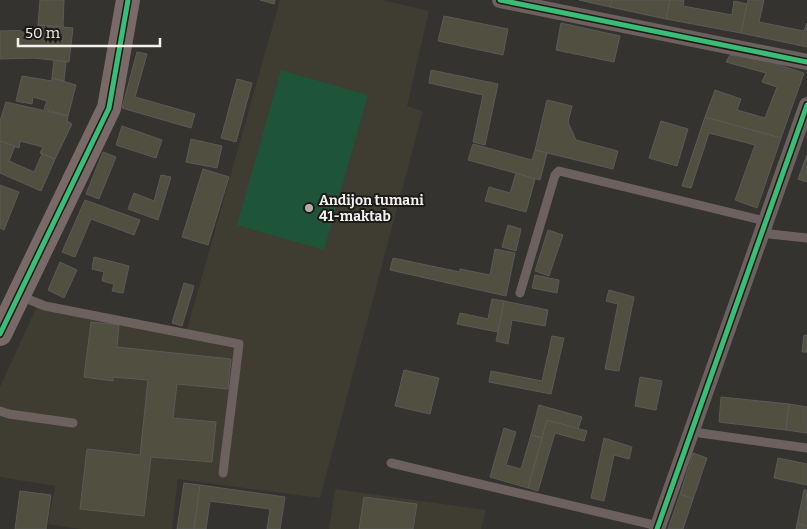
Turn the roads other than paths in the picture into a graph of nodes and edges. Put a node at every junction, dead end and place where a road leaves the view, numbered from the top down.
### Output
1 (128, 0) edge
2 (500, 0) edge
3 (807, 62) edge
4 (807, 105) edge
5 (763, 227) junction
6 (807, 238) edge
7 (520, 293) dead end
8 (18, 296) junction
9 (0, 334) edge
10 (0, 411) edge
11 (74, 423) dead end
12 (693, 432) junction
13 (807, 448) edge
14 (391, 463) dead end
15 (222, 473) dead end
16 (658, 527) edge

1 - 8 street
2 - 3 street
4 - 5 street
5 - 6 lane
5 - 7 lane
5 - 12 street
8 - 9 street
8 - 15 lane
10 - 11 lane
12 - 13 lane
12 - 16 street
14 - 16 lane

